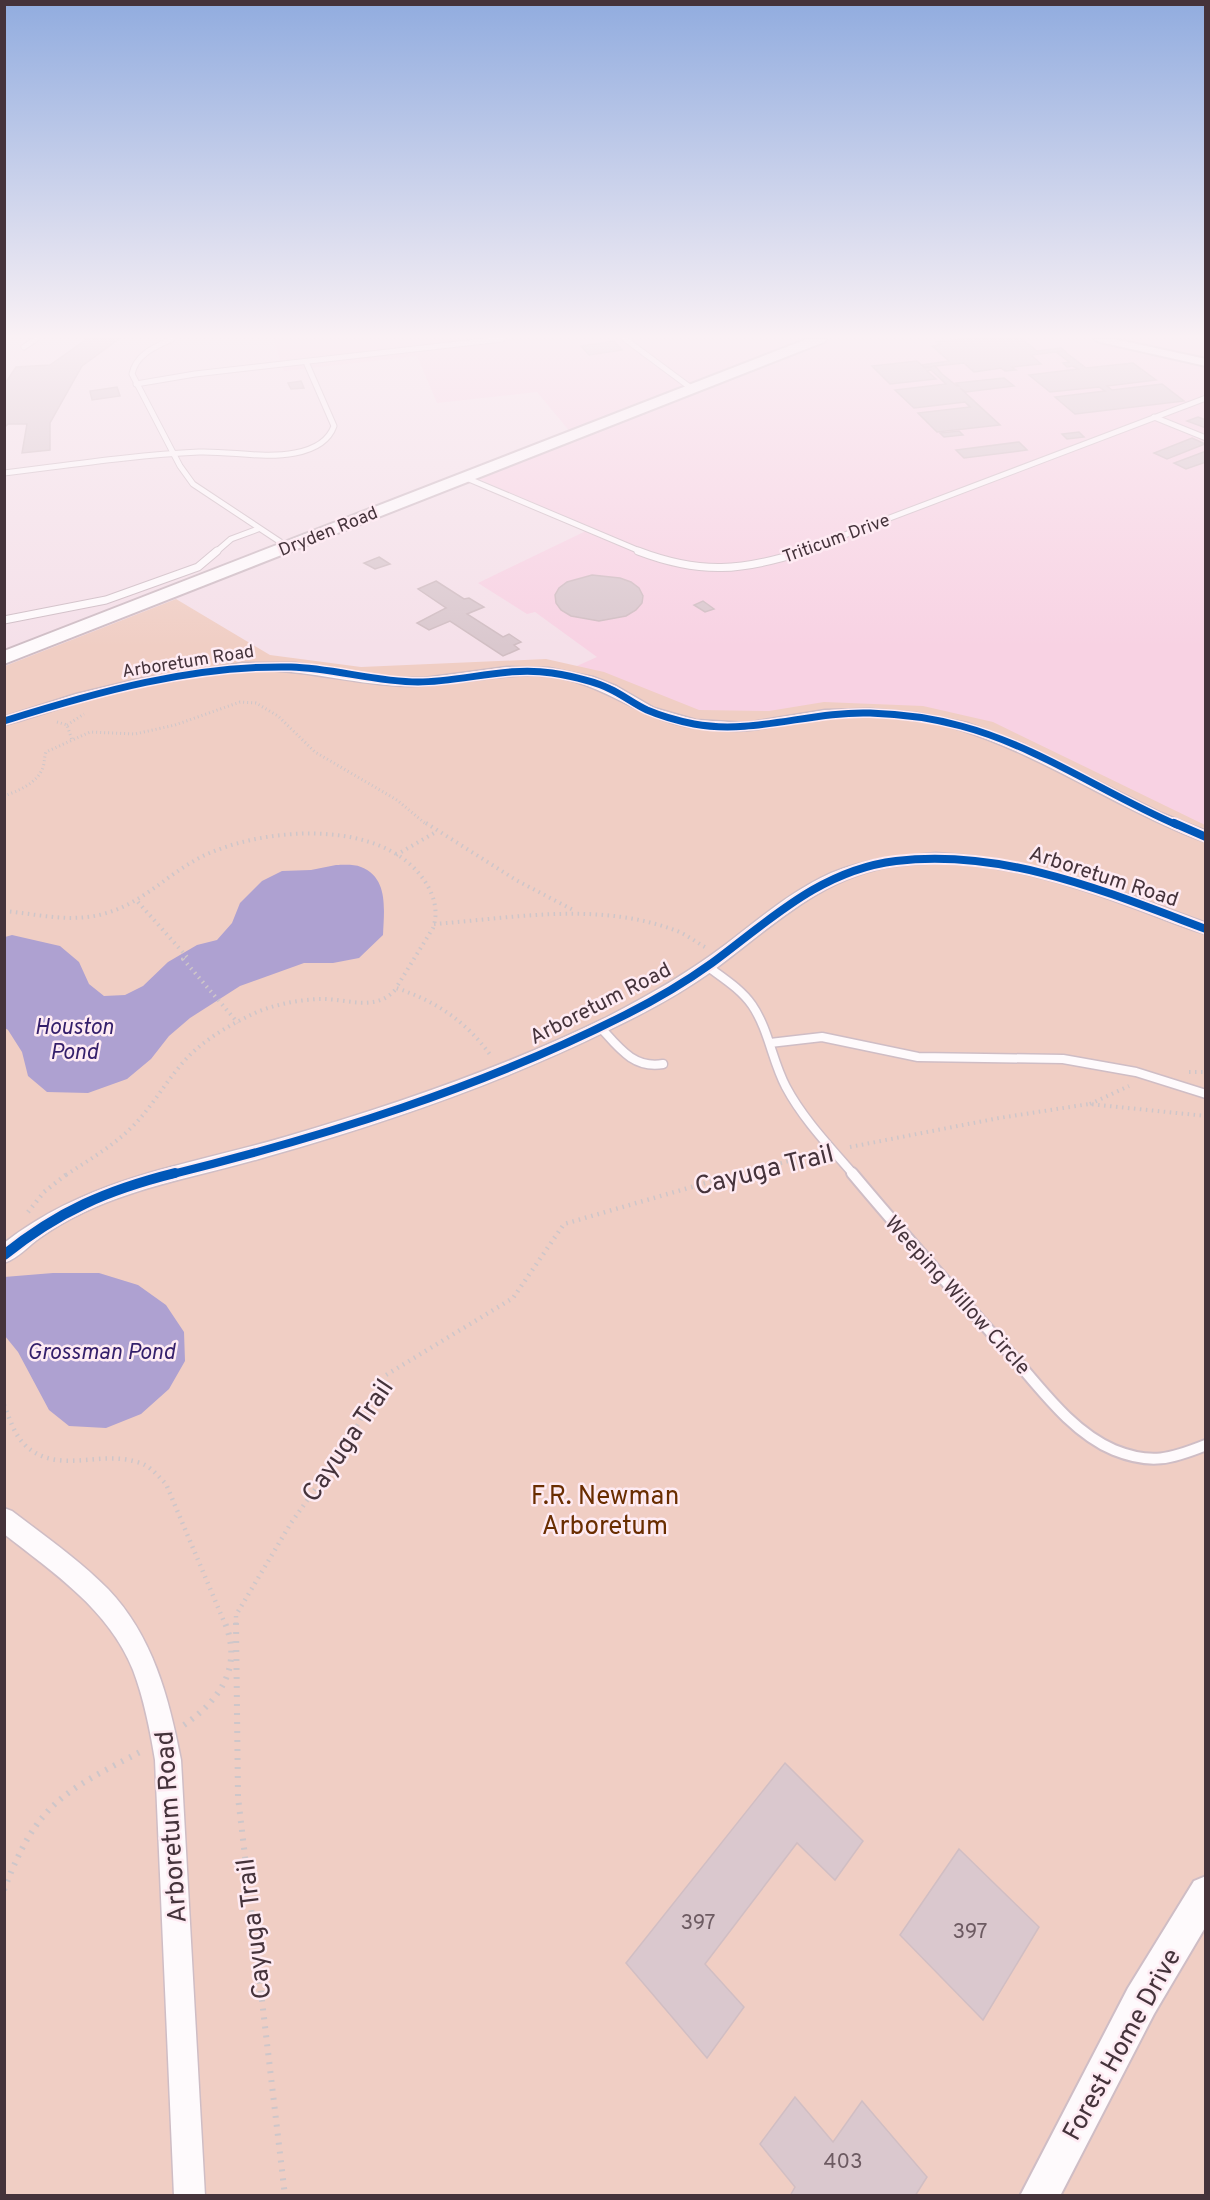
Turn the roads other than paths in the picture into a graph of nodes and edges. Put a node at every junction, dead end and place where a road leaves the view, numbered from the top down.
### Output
1 (166, 442) edge
2 (323, 442) edge
3 (554, 442) edge
4 (1090, 442) edge
5 (173, 454) junction
6 (4, 473) edge
7 (464, 477) junction
8 (258, 529) junction
9 (288, 547) junction
10 (4, 620) edge
11 (4, 658) edge
12 (4, 721) edge
13 (1206, 837) edge
14 (1206, 929) edge
15 (714, 962) junction
16 (601, 1028) junction
17 (770, 1043) junction
18 (663, 1064) dead end
19 (1206, 1094) edge
20 (4, 1255) edge
21 (1206, 1445) edge
22 (4, 1519) edge
23 (1206, 1893) edge
24 (190, 2196) edge
25 (1039, 2196) edge

1 - 5 lane
2 - 5 lane
3 - 7 main road, Dryden Road
4 - 7 lane, Triticum Drive
5 - 6 lane
5 - 8 lane
7 - 9 main road, Dryden Road
8 - 9 lane
8 - 10 lane
9 - 11 main road, Dryden Road
12 - 13 street, Arboretum Road
14 - 15 street, Arboretum Road
15 - 16 street, Arboretum Road
15 - 17 lane, Weeping Willow Circle
16 - 18 lane
16 - 20 street, Arboretum Road
17 - 19 lane
17 - 21 lane, Weeping Willow Circle
22 - 24 street, Arboretum Road
23 - 25 street, Forest Home Drive

